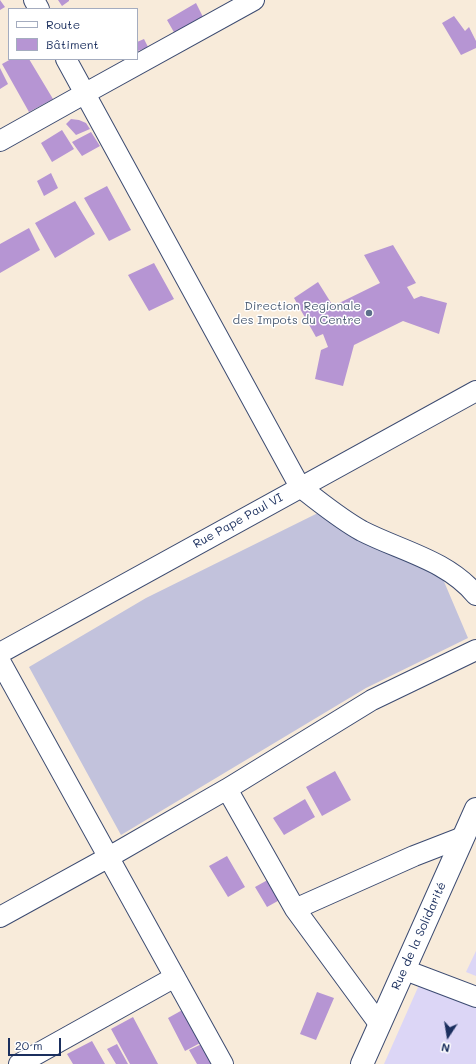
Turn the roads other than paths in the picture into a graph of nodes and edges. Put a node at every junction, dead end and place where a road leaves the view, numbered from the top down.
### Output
1 (254, 0) edge
2 (67, 60) edge
3 (84, 94) junction
4 (0, 141) edge
5 (476, 391) edge
6 (300, 487) junction
7 (476, 595) edge
8 (476, 650) edge
9 (0, 653) edge
10 (0, 661) edge
11 (227, 789) junction
12 (476, 809) edge
13 (463, 838) junction
14 (109, 857) junction
15 (295, 909) junction
16 (0, 917) edge
17 (405, 970) junction
18 (175, 977) junction
19 (476, 997) edge
20 (380, 1025) junction
21 (19, 1064) edge
22 (223, 1064) edge
23 (362, 1064) edge

1 - 3 street
2 - 3 street
3 - 4 street
3 - 6 street
5 - 6 street, Rue Pape Paul VI
6 - 7 street
6 - 9 street, Rue Pape Paul VI
8 - 11 street
10 - 14 street
11 - 14 street
11 - 15 street
12 - 13 street, Rue de la Solidarité
13 - 15 street
13 - 17 street, Rue de la Solidarité
14 - 16 street
14 - 18 street
15 - 20 street
17 - 19 street
17 - 20 street, Rue de la Solidarité
18 - 21 street
18 - 22 street
20 - 23 street, Rue de la Solidarité

